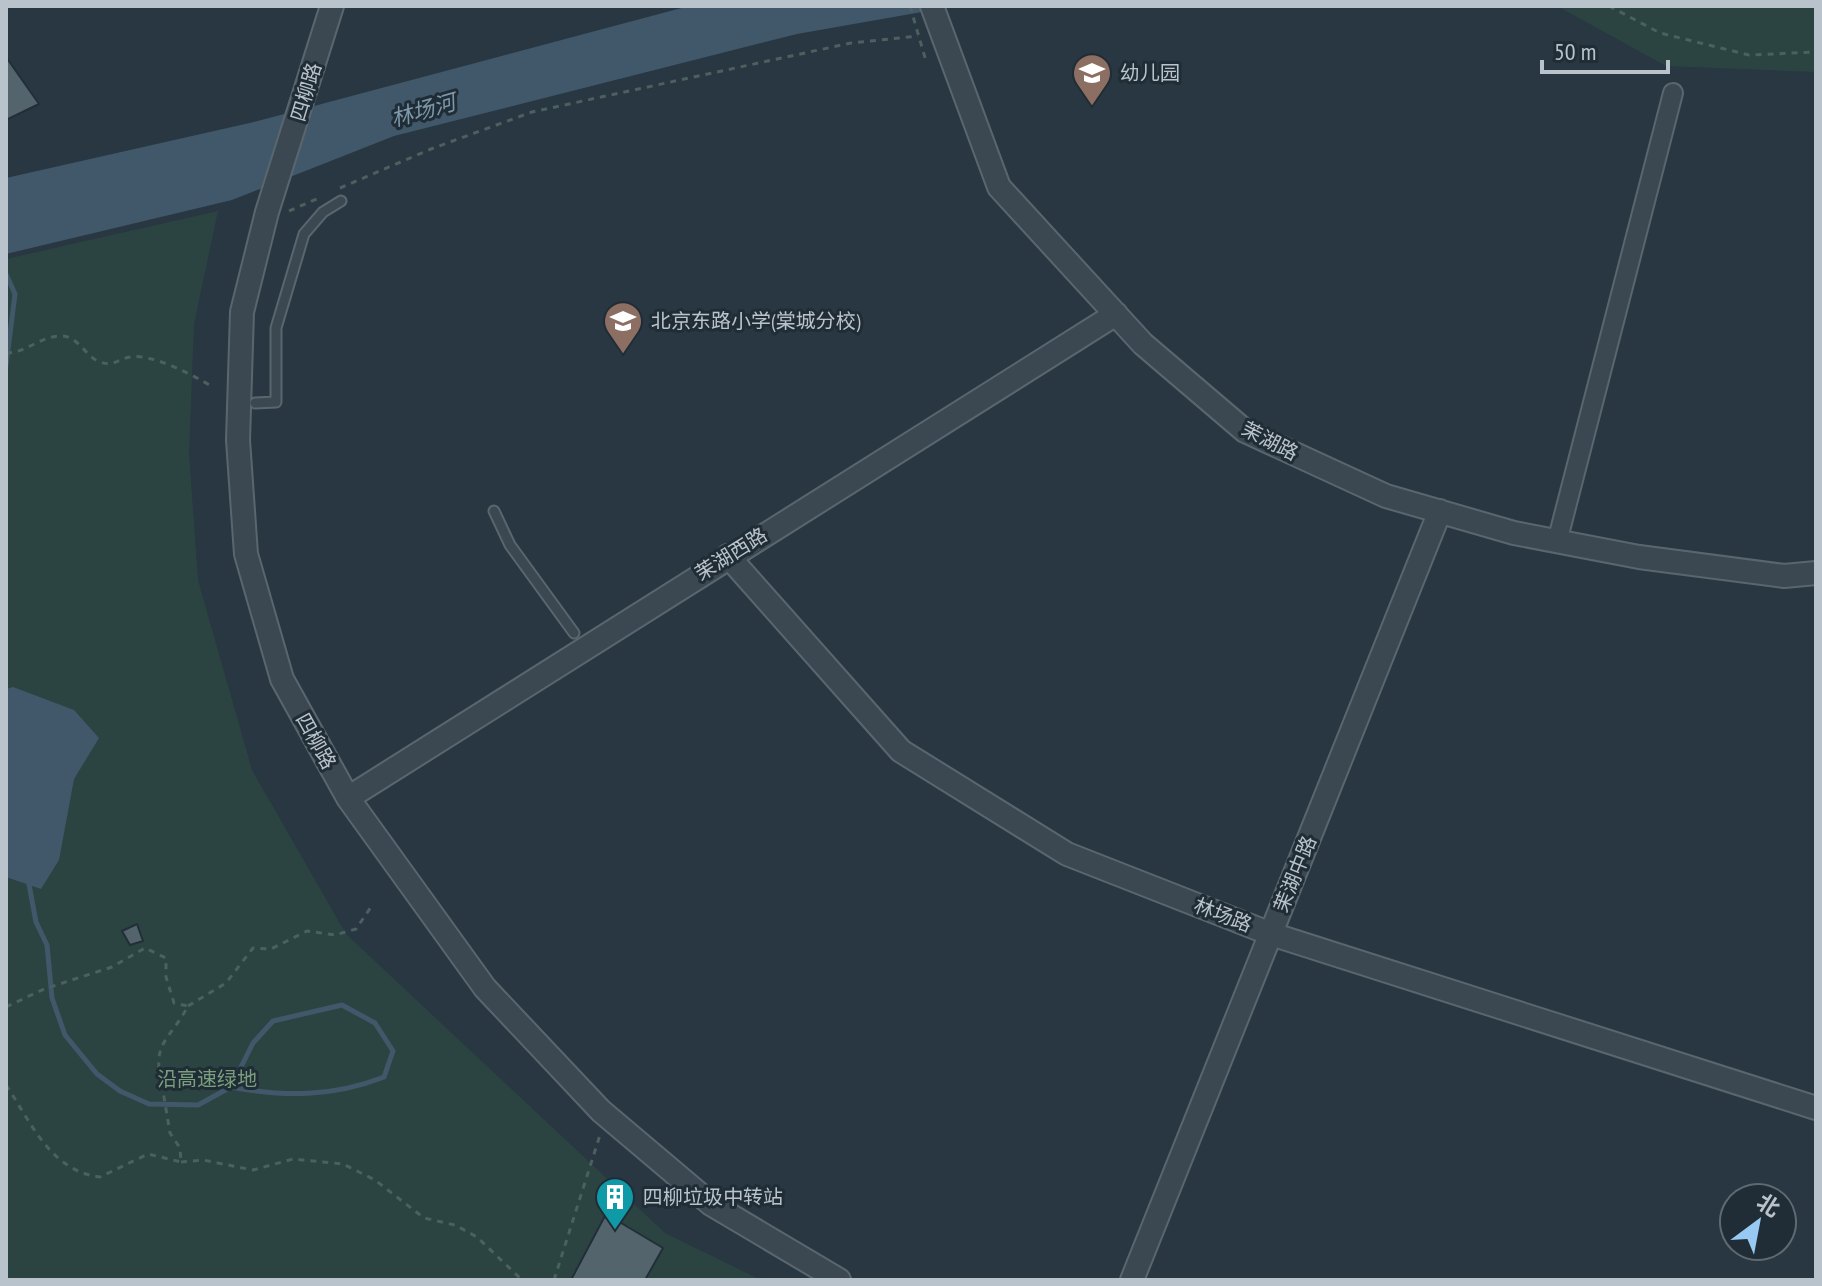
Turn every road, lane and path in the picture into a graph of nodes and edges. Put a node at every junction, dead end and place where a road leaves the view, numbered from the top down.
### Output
1 (332, 6) edge
2 (910, 6) edge
3 (1609, 6) edge
4 (926, 24) edge
5 (1816, 52) edge
6 (926, 61) dead end
7 (1673, 93) dead end
8 (335, 191) dead end
9 (321, 197) dead end
10 (341, 201) dead end
11 (266, 217) junction
12 (1116, 314) junction
13 (6, 353) edge
14 (211, 386) dead end
15 (255, 403) dead end
16 (494, 511) dead end
17 (1440, 511) junction
18 (1557, 542) junction
19 (728, 556) junction
20 (1816, 573) edge
21 (574, 633) dead end
22 (348, 798) junction
23 (373, 904) dead end
24 (1271, 934) junction
25 (188, 1006) junction
26 (6, 1007) edge
27 (160, 1080) dead end
28 (6, 1085) edge
29 (163, 1089) junction
30 (1816, 1108) edge
31 (608, 1117) junction
32 (181, 1162) junction
33 (522, 1280) edge
34 (554, 1280) edge
35 (839, 1280) edge
36 (1132, 1280) edge

1 - 11 street, 四柳路
2 - 4 path
3 - 5 path
4 - 6 path
4 - 8 path
4 - 12 street, 茉湖路
7 - 18 street
9 - 11 path
10 - 15 lane
11 - 22 street, 四柳路
12 - 17 street, 茉湖路
12 - 19 street, 茉湖西路
13 - 14 path
16 - 21 lane
17 - 18 street, 茉湖路
17 - 24 street, 茉湖中路
18 - 20 street, 茉湖路
19 - 22 street, 茉湖西路
19 - 24 street, 林场路
22 - 31 street, 四柳路
23 - 25 path
24 - 30 street, 林场路
24 - 36 street, 茉湖中路
25 - 26 path
25 - 29 path
27 - 29 path
28 - 32 path
29 - 32 path
31 - 34 path
31 - 35 street, 四柳路
32 - 33 path

